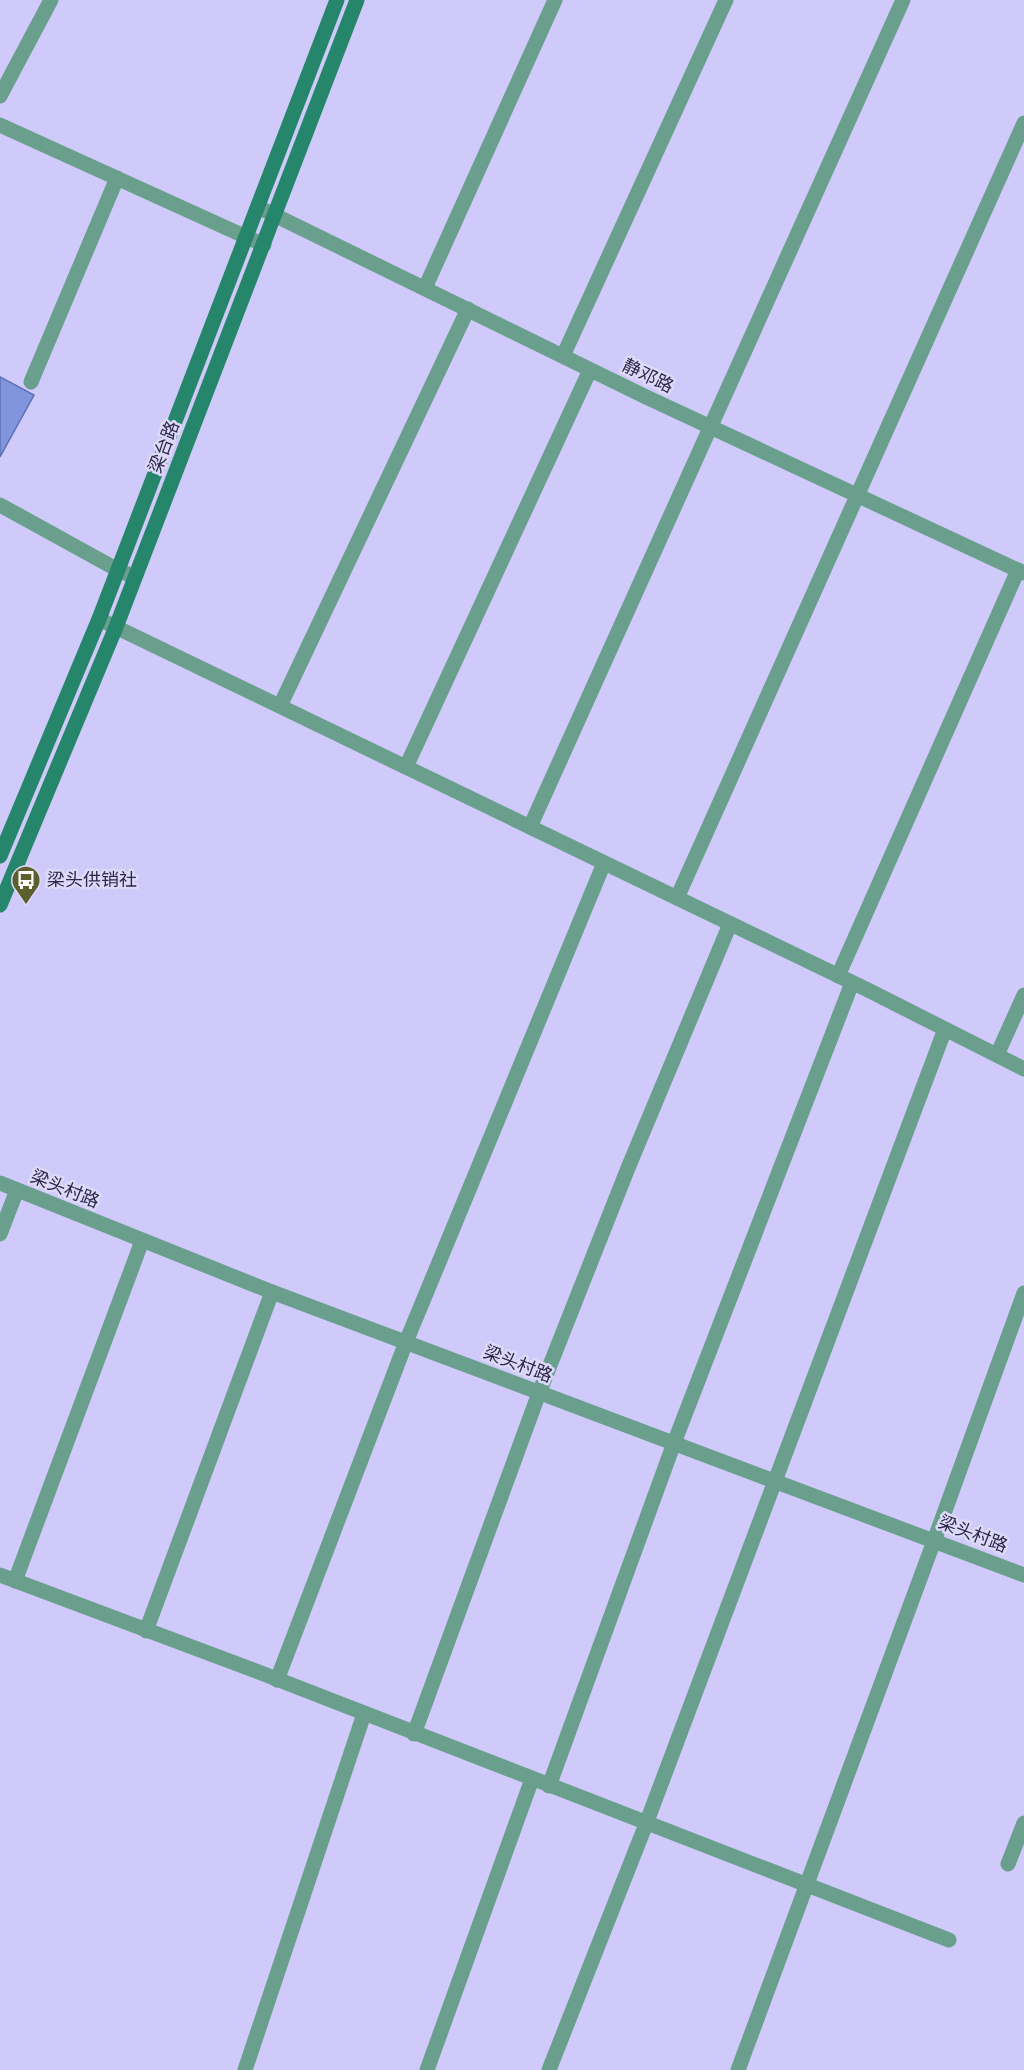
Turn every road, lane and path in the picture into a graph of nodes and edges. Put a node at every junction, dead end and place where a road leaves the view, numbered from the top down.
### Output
1 (51, 0) edge
2 (337, 0) edge
3 (357, 0) edge
4 (555, 0) edge
5 (726, 0) edge
6 (903, 0) edge
7 (0, 96) edge
8 (1024, 123) edge
9 (0, 125) edge
10 (117, 178) junction
11 (258, 207) junction
12 (275, 214) junction
13 (247, 237) junction
14 (264, 244) junction
15 (425, 288) junction
16 (468, 309) junction
17 (563, 356) junction
18 (590, 370) junction
19 (31, 382) dead end
20 (710, 427) junction
21 (857, 495) junction
22 (0, 506) edge
23 (118, 570) junction
24 (1021, 572) edge
25 (135, 577) junction
26 (99, 619) junction
27 (116, 627) junction
28 (280, 706) junction
29 (406, 767) junction
30 (530, 827) junction
31 (0, 856) edge
32 (604, 863) junction
33 (677, 898) junction
34 (0, 905) edge
35 (730, 924) junction
36 (845, 980) junction
37 (1024, 995) edge
38 (945, 1029) junction
39 (997, 1055) junction
40 (1024, 1069) edge
41 (0, 1183) edge
42 (17, 1190) junction
43 (0, 1234) edge
44 (142, 1241) junction
45 (272, 1292) junction
46 (1024, 1293) edge
47 (406, 1342) junction
48 (539, 1393) junction
49 (674, 1443) junction
50 (776, 1481) junction
51 (934, 1541) junction
52 (0, 1575) edge
53 (1024, 1575) edge
54 (15, 1581) junction
55 (146, 1631) junction
56 (277, 1680) junction
57 (364, 1714) junction
58 (414, 1734) junction
59 (532, 1779) junction
60 (549, 1786) junction
61 (1024, 1823) edge
62 (646, 1824) junction
63 (1008, 1864) dead end
64 (806, 1886) junction
65 (949, 1940) dead end
66 (245, 2070) edge
67 (427, 2070) edge
68 (549, 2070) edge
69 (738, 2070) edge

1 - 7 street
2 - 11 main road, 梁台路
3 - 12 main road, 梁台路
4 - 15 street
5 - 17 street
6 - 20 street
8 - 21 street
9 - 10 street
10 - 13 street
10 - 19 street
11 - 12 street, 静邓路
11 - 13 main road, 梁台路
12 - 14 main road, 梁台路
12 - 15 street, 静邓路
13 - 14 street
13 - 23 main road, 梁台路
14 - 25 main road, 梁台路
15 - 16 street, 静邓路
16 - 17 street, 静邓路
16 - 28 street
17 - 18 street, 静邓路
18 - 20 street, 静邓路
18 - 29 street
20 - 21 street, 静邓路
20 - 30 street
21 - 24 street, 静邓路
21 - 33 street
22 - 23 street
23 - 25 street
23 - 26 main road, 梁台路
24 - 36 street
25 - 27 main road, 梁台路
26 - 27 street
26 - 31 main road, 梁台路
27 - 28 street
27 - 34 main road, 梁台路
28 - 29 street
29 - 30 street
30 - 32 street
32 - 33 street
32 - 47 street
33 - 35 street
35 - 36 street
35 - 48 street
36 - 38 street
36 - 49 street
37 - 39 street
38 - 39 street
38 - 50 street
39 - 40 street
41 - 42 street, 梁头村路
42 - 43 street
42 - 44 street, 梁头村路
44 - 45 street, 梁头村路
44 - 54 street
45 - 47 street, 梁头村路
45 - 55 street
46 - 51 street
47 - 48 street, 梁头村路
47 - 56 street
48 - 49 street, 梁头村路
48 - 58 street
49 - 50 street, 梁头村路
49 - 60 street
50 - 51 street, 梁头村路
50 - 62 street
51 - 53 street, 梁头村路
51 - 64 street
52 - 54 street
54 - 55 street
55 - 56 street
56 - 57 street
57 - 58 street
57 - 66 street
58 - 59 street
59 - 60 street
59 - 67 street
60 - 62 street
61 - 63 street
62 - 64 street
62 - 68 street
64 - 65 street
64 - 69 street

